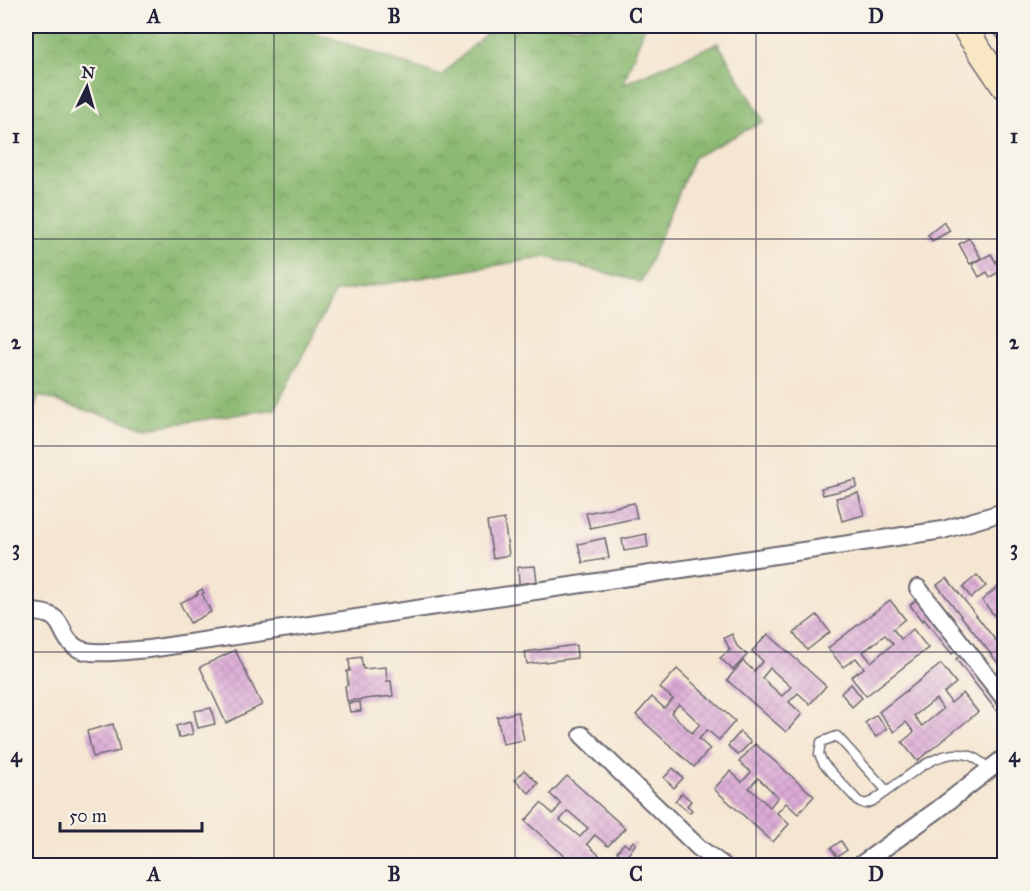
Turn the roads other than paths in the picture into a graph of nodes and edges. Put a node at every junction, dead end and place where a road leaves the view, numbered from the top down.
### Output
1 (963, 26) edge
2 (1005, 87) edge
3 (1005, 512) edge
4 (918, 588) dead end
5 (26, 612) edge
6 (1005, 698) edge
7 (582, 735) dead end
8 (1005, 758) edge
9 (991, 769) junction
10 (887, 791) junction
11 (724, 866) edge
12 (859, 866) edge

1 - 2 main road
3 - 5 street
4 - 6 street
7 - 11 street
8 - 9 street
9 - 10 lane
9 - 12 street
10 - 10 lane

